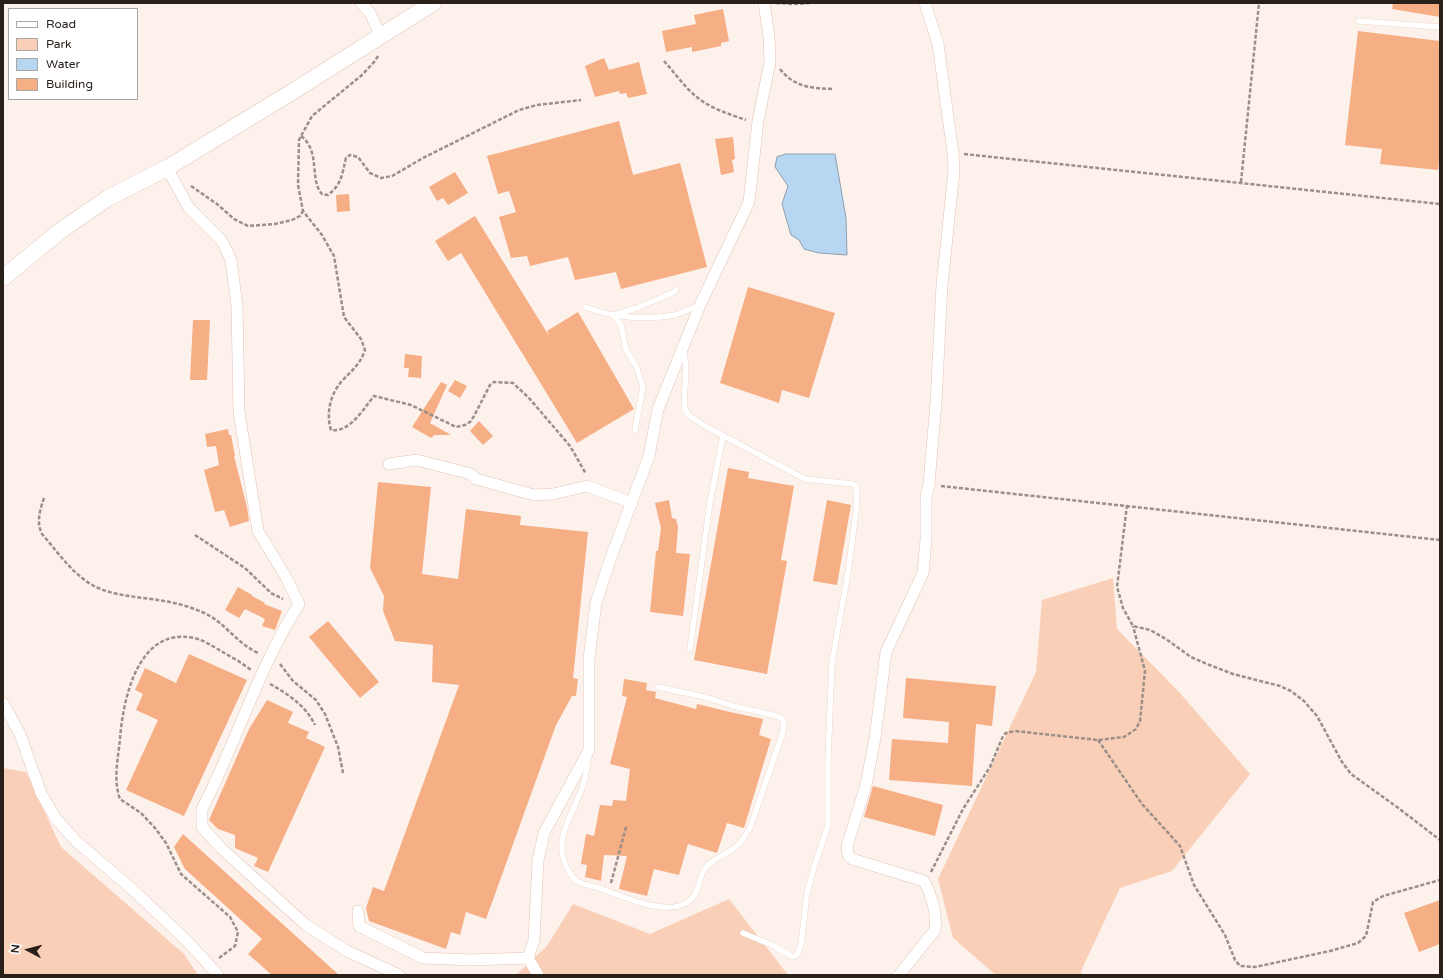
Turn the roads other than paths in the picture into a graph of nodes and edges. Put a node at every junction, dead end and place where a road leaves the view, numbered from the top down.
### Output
1 (361, 3) edge
2 (433, 3) edge
3 (764, 3) edge
4 (926, 3) edge
5 (1358, 21) dead end
6 (1440, 27) edge
7 (380, 37) junction
8 (170, 174) junction
9 (3, 278) edge
10 (676, 290) dead end
11 (700, 305) junction
12 (585, 307) dead end
13 (613, 315) junction
14 (683, 345) junction
15 (635, 430) dead end
16 (723, 436) junction
17 (389, 464) dead end
18 (632, 503) junction
19 (690, 649) dead end
20 (658, 687) dead end
21 (3, 703) edge
22 (589, 750) junction
23 (358, 911) dead end
24 (743, 933) dead end
25 (528, 958) junction
26 (217, 973) edge
27 (399, 975) edge
28 (538, 975) edge
29 (899, 975) edge

1 - 7 street
2 - 7 street
3 - 11 street
4 - 29 street
5 - 6 lane
7 - 8 street
8 - 9 street
8 - 27 street
10 - 13 lane
11 - 13 lane
11 - 14 street
12 - 13 lane
13 - 15 lane
14 - 16 lane
14 - 18 street
16 - 19 lane
16 - 24 lane
17 - 18 street
18 - 22 street
20 - 22 lane
21 - 26 street
22 - 25 street
23 - 25 street
25 - 28 street

